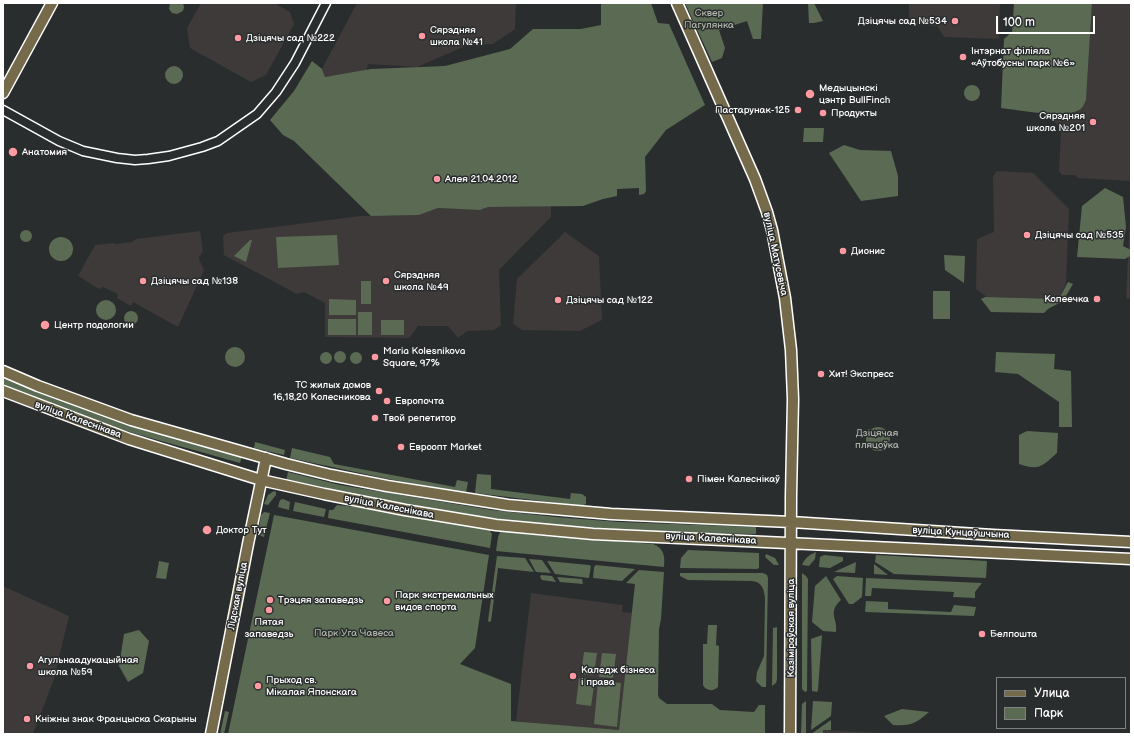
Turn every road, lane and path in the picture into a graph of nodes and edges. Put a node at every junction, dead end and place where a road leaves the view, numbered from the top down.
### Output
1 (52, 3) edge
2 (326, 3) edge
3 (677, 3) edge
4 (3, 93) edge
5 (3, 110) edge
6 (3, 372) edge
7 (3, 392) edge
8 (266, 458) junction
9 (261, 480) junction
10 (791, 522) junction
11 (1131, 542) edge
12 (791, 543) junction
13 (1131, 559) edge
14 (211, 734) edge
15 (790, 734) edge

1 - 4 main road
2 - 5 street
3 - 10 main road, вуліца Матусевіча
6 - 8 main road, вуліца Калеснікава
7 - 9 main road, вуліца Калеснікава
8 - 9 main road, Лідская вуліца
8 - 10 main road, вуліца Калеснікава
9 - 12 main road, вуліца Калеснікава
9 - 14 main road, Лідская вуліца
10 - 11 main road, вуліца Кунцаўшчына
10 - 12 main road, Казіміраўская вуліца
12 - 13 main road, вуліца Кунцаўшчына
12 - 15 main road, Казіміраўская вуліца

